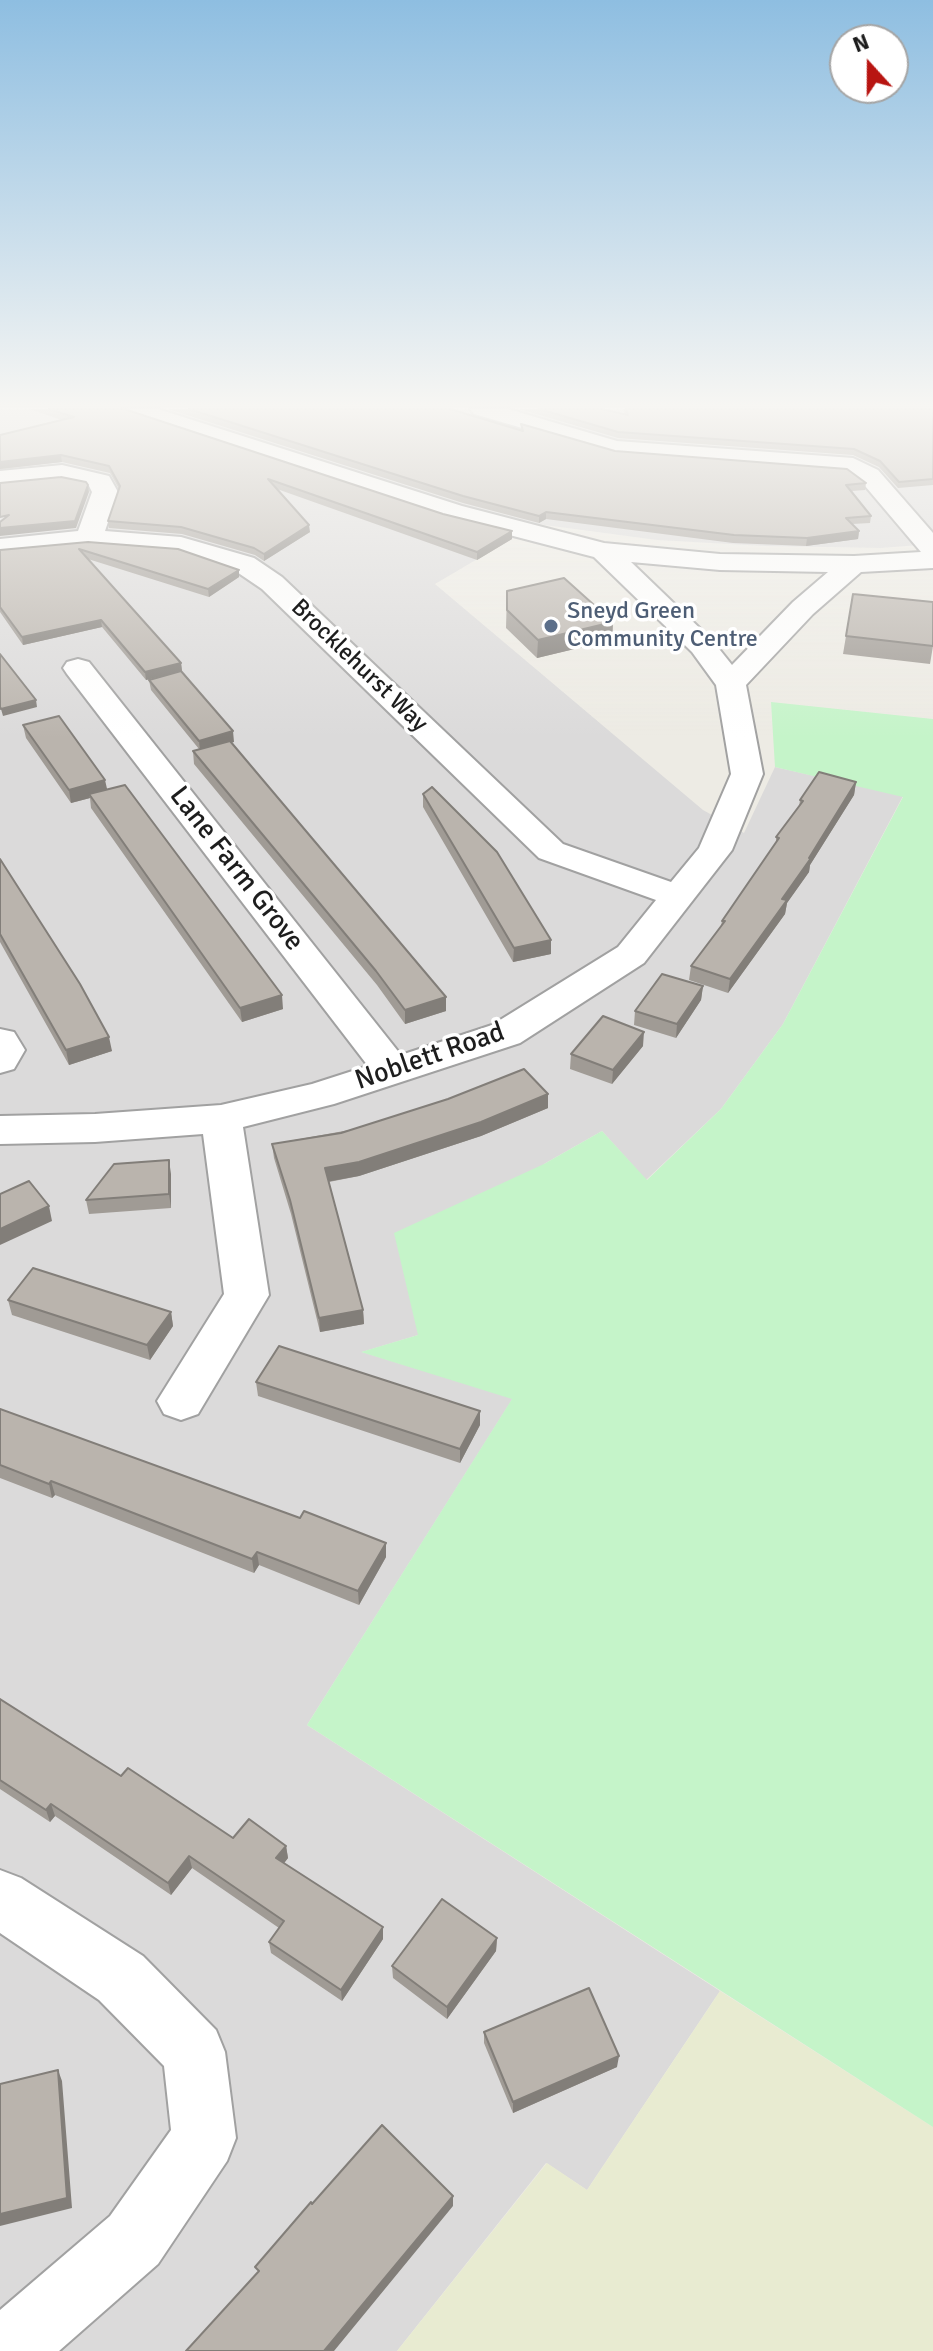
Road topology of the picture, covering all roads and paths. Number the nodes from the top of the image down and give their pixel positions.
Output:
1 (96, 519) edge
2 (479, 519) edge
3 (906, 519) edge
4 (89, 538) junction
5 (0, 547) edge
6 (933, 550) edge
7 (604, 551) junction
8 (933, 560) edge
9 (854, 564) junction
10 (78, 668) dead end
11 (731, 684) junction
12 (678, 896) junction
13 (0, 1041) edge
14 (0, 1060) edge
15 (393, 1071) junction
16 (221, 1119) junction
17 (0, 1130) edge
18 (181, 1401) dead end
19 (0, 1899) edge
20 (6, 2351) edge

1 - 4 street
2 - 7 street
3 - 6 street
4 - 5 street, Brocklehurst Way
4 - 12 street, Brocklehurst Way
7 - 9 street
7 - 11 street, Noblett Road
8 - 9 street
9 - 11 street
10 - 15 street, Lane Farm Grove
11 - 12 street, Noblett Road
12 - 15 street, Noblett Road
13 - 14 street
15 - 16 street, Noblett Road
16 - 17 street, Noblett Road
16 - 18 street
19 - 20 street

